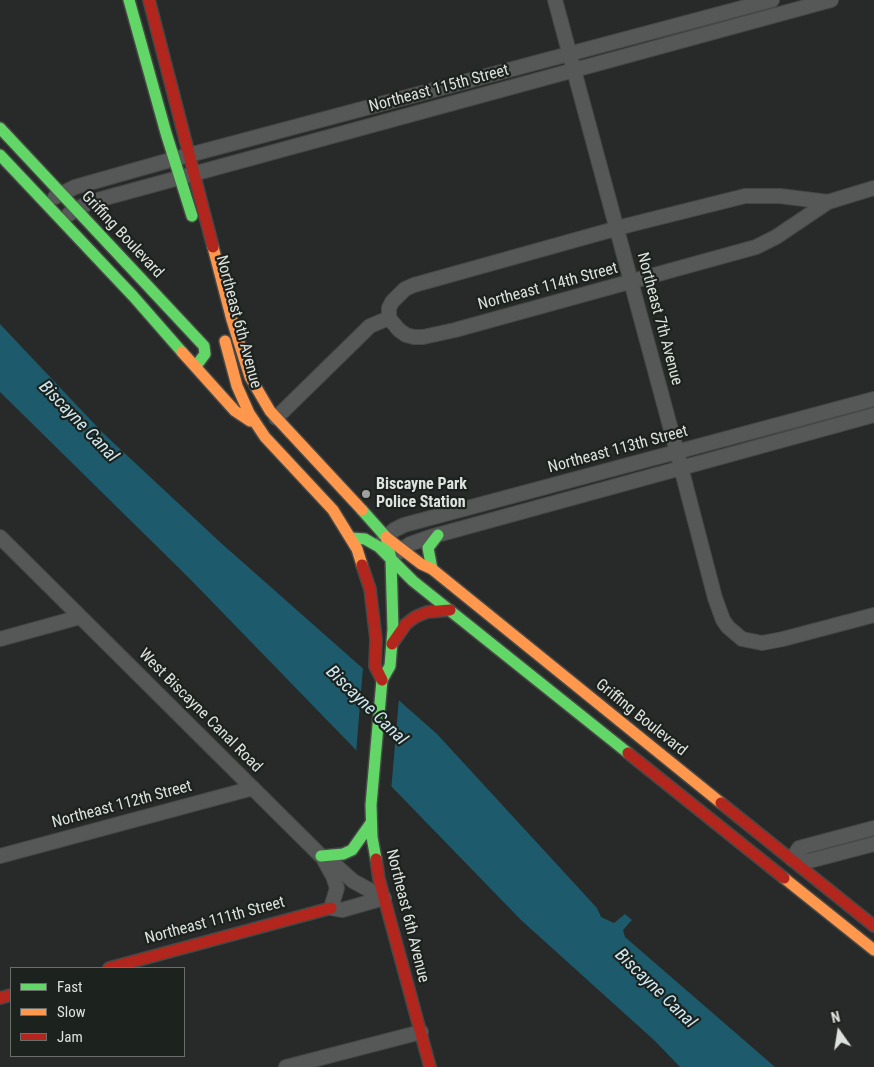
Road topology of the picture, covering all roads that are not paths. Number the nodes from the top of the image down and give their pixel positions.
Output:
1 (129, 0) edge
2 (149, 0) edge
3 (555, 0) edge
4 (772, 0) edge
5 (831, 0) edge
6 (569, 54) junction
7 (574, 71) junction
8 (0, 128) edge
9 (0, 155) edge
10 (190, 156) junction
11 (174, 159) junction
12 (194, 174) junction
13 (180, 177) junction
14 (874, 188) edge
15 (61, 193) junction
16 (828, 202) junction
17 (46, 203) junction
18 (76, 209) junction
19 (61, 220) junction
20 (616, 228) junction
21 (196, 230) dead end
22 (630, 282) junction
23 (389, 318) junction
24 (222, 329) dead end
25 (196, 366) junction
26 (256, 389) joint
27 (874, 399) edge
28 (874, 415) edge
29 (276, 418) junction
30 (257, 425) junction
31 (677, 452) junction
32 (681, 468) junction
33 (438, 535) junction
34 (0, 537) edge
35 (350, 538) junction
36 (382, 542) junction
37 (396, 554) junction
38 (432, 569) junction
39 (369, 585) junction
40 (450, 610) junction
41 (874, 616) edge
42 (80, 617) junction
43 (0, 639) edge
44 (392, 644) junction
45 (382, 680) junction
46 (614, 718) junction
47 (602, 733) junction
48 (253, 788) junction
49 (371, 823) junction
50 (874, 828) edge
51 (874, 844) edge
52 (0, 856) edge
53 (321, 856) junction
54 (792, 859) junction
55 (769, 865) junction
56 (384, 898) junction
57 (331, 908) junction
58 (874, 926) edge
59 (874, 950) edge
60 (113, 967) edge
61 (421, 1032) junction
62 (286, 1067) edge
63 (430, 1067) edge

1 - 11 street
2 - 10 street, Northeast 6th Avenue
3 - 6 street, Northeast 7th Avenue
4 - 6 street, Northeast 115th Street
5 - 7 street, Northeast 115th Street
6 - 7 street, Northeast 7th Avenue
6 - 10 street, Northeast 115th Street
7 - 12 street, Northeast 115th Street
7 - 20 street, Northeast 7th Avenue
8 - 15 street, Griffing Boulevard
9 - 17 street, Griffing Boulevard
10 - 11 street, Northeast 115th Street
10 - 12 street, Northeast 6th Avenue
11 - 13 street
11 - 15 street, Northeast 115th Street
12 - 13 street, Northeast 115th Street
12 - 26 street, Northeast 6th Avenue
13 - 18 street, Northeast 115th Street
13 - 21 street
14 - 16 street, Northeast 114th Street
15 - 17 street, Northeast 115th Street
15 - 18 street, Griffing Boulevard
16 - 20 street, Northeast 114th Street
16 - 22 street, Northeast 114th Street
17 - 19 street, Griffing Boulevard
18 - 19 street, Northeast 115th Street
18 - 25 street, Griffing Boulevard
19 - 25 street, Griffing Boulevard
20 - 22 street, Northeast 7th Avenue
20 - 23 street, Northeast 114th Street
22 - 23 street, Northeast 114th Street
22 - 31 street, Northeast 7th Avenue
23 - 29 street
24 - 30 street, Northeast 6th Avenue
25 - 30 street, Griffing Boulevard
26 - 29 street, Griffing Boulevard
27 - 31 street, Northeast 113th Street
28 - 32 street, Northeast 113th Street
29 - 36 street, Griffing Boulevard
30 - 35 street, Northeast 6th Avenue
31 - 32 street, Northeast 7th Avenue
31 - 36 street, Northeast 113th Street
32 - 33 street, Northeast 113th Street
32 - 41 street, Northeast 7th Avenue
33 - 37 street, Northeast 113th Street
33 - 38 street
34 - 42 street, West Biscayne Canal Road
35 - 36 street, Griffing Boulevard
35 - 39 street, Northeast 6th Avenue
36 - 37 street, Griffing Boulevard
36 - 39 street
37 - 38 street, Griffing Boulevard
37 - 40 street, Griffing Boulevard
37 - 44 street, Northeast 6th Avenue
38 - 46 street, Griffing Boulevard
39 - 45 street, Northeast 6th Avenue
40 - 44 street
40 - 47 street, Griffing Boulevard
42 - 43 street
42 - 48 street, West Biscayne Canal Road
44 - 45 street, Northeast 6th Avenue
45 - 49 street, Northeast 6th Avenue
46 - 47 street
46 - 54 street, Griffing Boulevard
47 - 55 street, Griffing Boulevard
48 - 52 street, Northeast 112th Street
48 - 53 street, West Biscayne Canal Road
49 - 53 street
49 - 56 street, Northeast 6th Avenue
50 - 54 street
51 - 54 street
53 - 56 street, West Biscayne Canal Road
53 - 57 street
54 - 55 street
54 - 58 street, Griffing Boulevard
55 - 59 street, Griffing Boulevard
56 - 57 street
56 - 61 street, Northeast 6th Avenue
57 - 60 street, Northeast 111th Street
61 - 62 street
61 - 63 street, Northeast 6th Avenue

